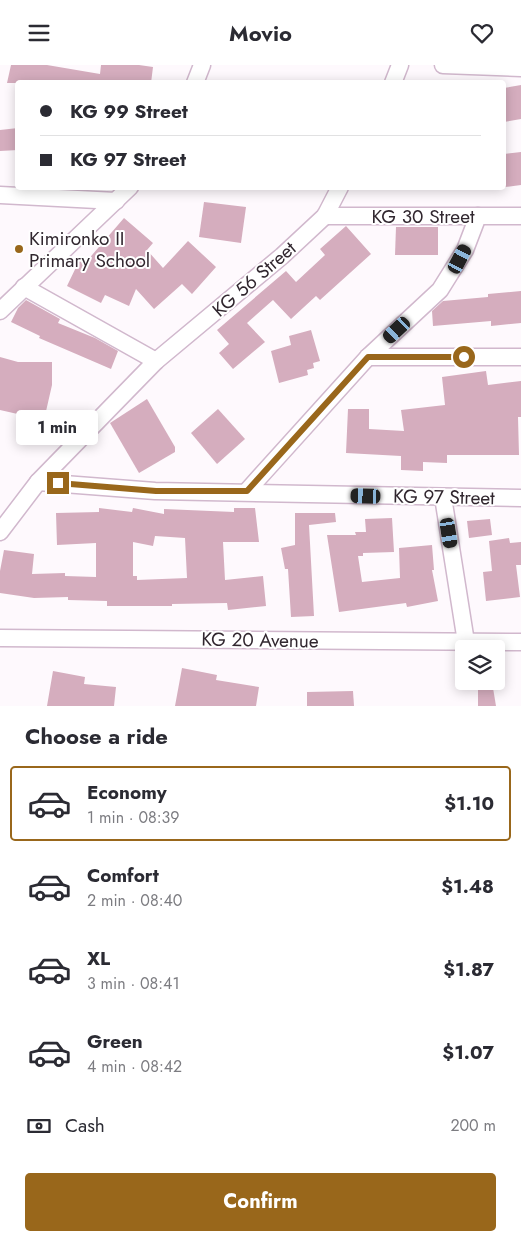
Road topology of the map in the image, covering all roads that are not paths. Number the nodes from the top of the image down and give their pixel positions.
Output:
1 (202, 65) edge
2 (400, 65) edge
3 (443, 65) edge
4 (521, 67) edge
5 (196, 80) edge
6 (394, 80) edge
7 (127, 190) edge
8 (338, 190) edge
9 (0, 195) edge
10 (116, 201) junction
11 (325, 216) junction
12 (478, 216) junction
13 (521, 216) edge
14 (24, 287) junction
15 (0, 311) edge
16 (368, 357) junction
17 (521, 357) edge
18 (156, 361) junction
19 (38, 482) junction
20 (247, 491) junction
21 (443, 497) junction
22 (521, 498) edge
23 (0, 532) edge
24 (0, 638) edge
25 (466, 640) edge
26 (455, 642) edge
27 (505, 642) edge
28 (521, 642) edge

1 - 5 street
2 - 6 street
3 - 4 street
7 - 10 street
8 - 11 street, KG 56 Street
9 - 10 street
10 - 14 street
11 - 12 street, KG 30 Street
11 - 18 street, KG 56 Street
12 - 13 street, KG 30 Street
12 - 16 street
14 - 15 street
14 - 18 street
16 - 17 street
16 - 20 street
18 - 19 street, KG 56 Street
19 - 20 street, KG 97 Street
19 - 23 street, KG 56 Street
20 - 21 street, KG 97 Street
21 - 22 street, KG 97 Street
21 - 25 street
24 - 26 street, KG 20 Avenue
27 - 28 street, KG 20 Avenue

